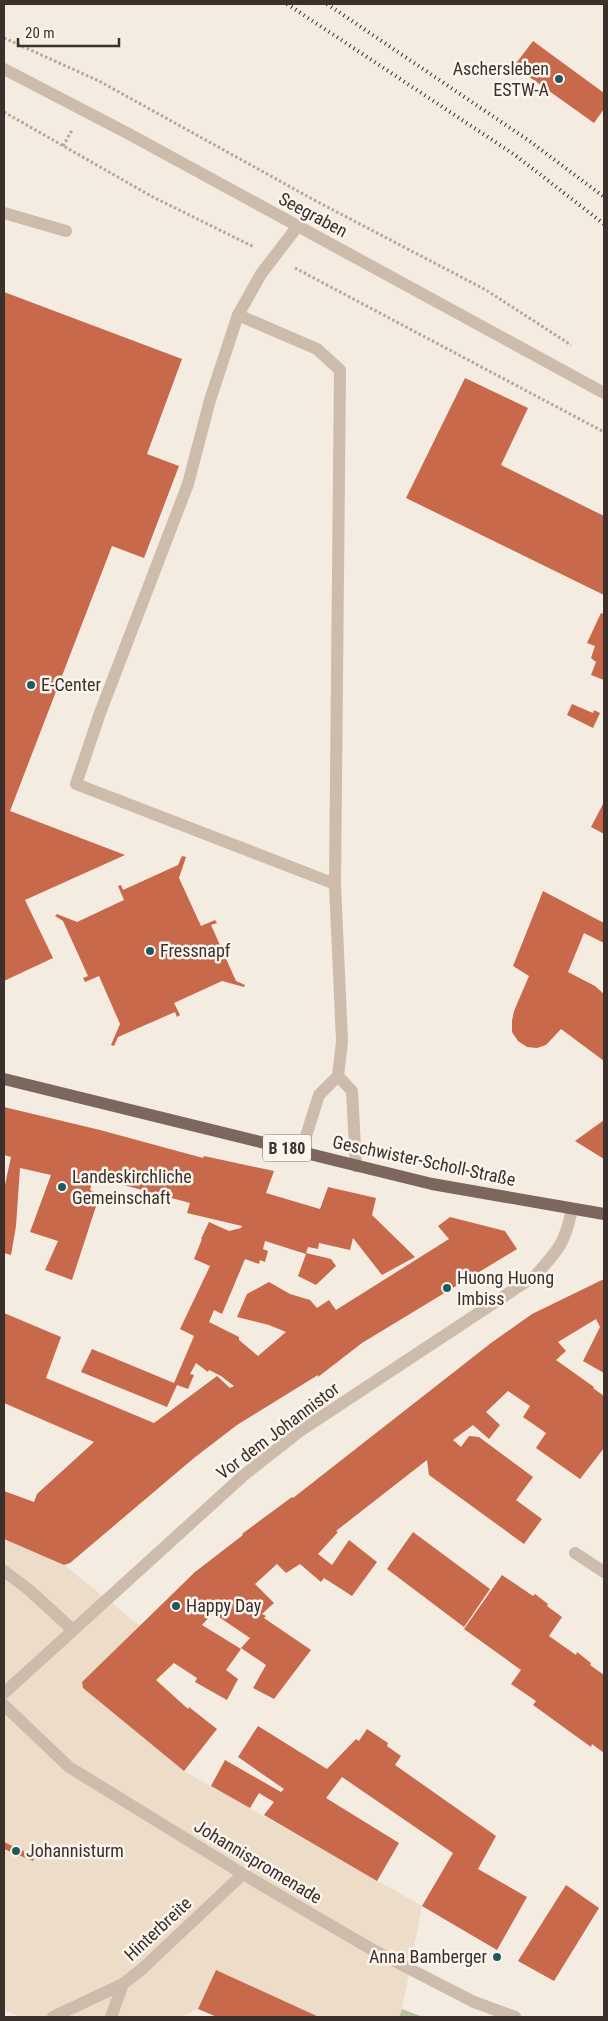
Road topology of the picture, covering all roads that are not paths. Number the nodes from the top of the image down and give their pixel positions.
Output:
1 (4, 69) edge
2 (4, 213) edge
3 (297, 227) junction
4 (66, 231) dead end
5 (238, 314) junction
6 (604, 393) edge
7 (335, 884) junction
8 (338, 1076) junction
9 (4, 1079) edge
10 (301, 1152) junction
11 (356, 1166) junction
12 (572, 1209) junction
13 (604, 1214) edge
14 (575, 1553) dead end
15 (4, 1571) edge
16 (604, 1572) edge
17 (73, 1630) junction
18 (4, 1693) edge
19 (4, 1705) edge
20 (243, 1874) junction
21 (123, 1984) junction
22 (53, 2017) edge
23 (111, 2017) edge
24 (515, 2017) edge

1 - 3 street, Seegraben
2 - 4 street
3 - 5 street
3 - 6 street, Seegraben
5 - 7 street
5 - 7 street
7 - 8 street
8 - 10 street
8 - 11 street
9 - 10 main road, Geschwister-Scholl-Straße / B 180
10 - 11 main road, Geschwister-Scholl-Straße / B 180
11 - 12 main road, Geschwister-Scholl-Straße / B 180
12 - 13 main road, Geschwister-Scholl-Straße / B 180
12 - 17 street, Vor dem Johannistor
14 - 16 street
15 - 17 street
17 - 18 street, Vor dem Johannistor
19 - 20 street, Johannispromenade
20 - 21 street, Hinterbreite
20 - 24 street, Johannispromenade
21 - 22 street
21 - 23 street, Hinterbreite

